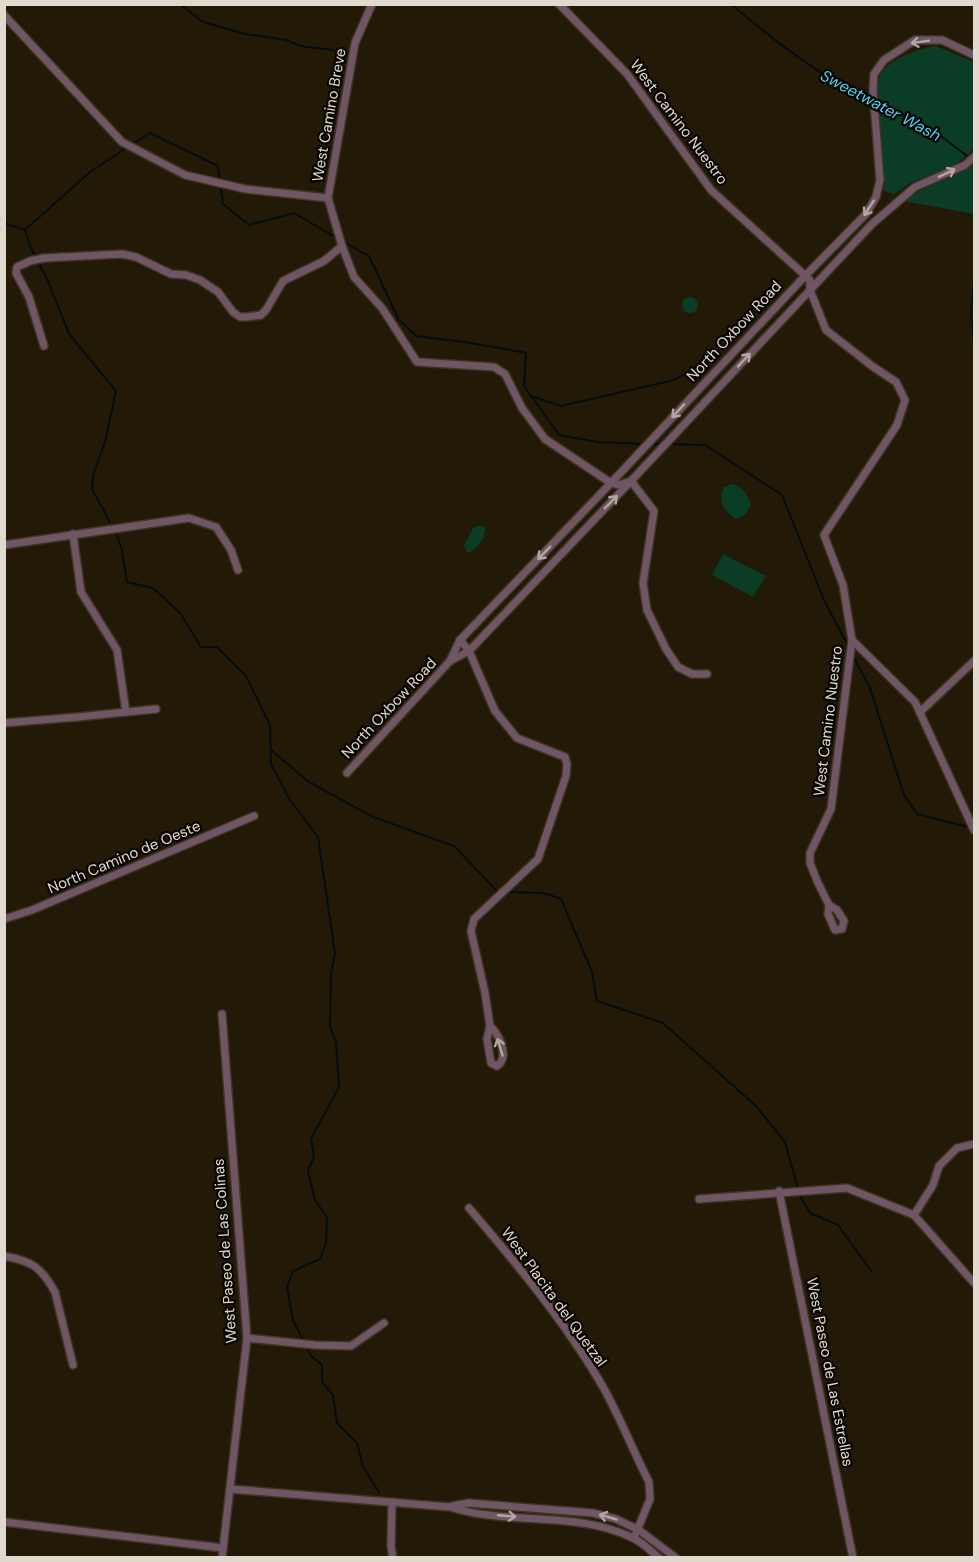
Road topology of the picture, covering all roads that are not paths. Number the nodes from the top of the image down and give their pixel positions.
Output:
1 (372, 4) edge
2 (559, 4) edge
3 (4, 15) edge
4 (975, 55) edge
5 (975, 157) edge
6 (328, 198) junction
7 (342, 246) junction
8 (805, 276) junction
9 (810, 290) junction
10 (44, 346) dead end
11 (632, 481) junction
12 (611, 483) junction
13 (73, 534) junction
14 (4, 545) edge
15 (238, 570) dead end
16 (460, 640) junction
17 (852, 640) junction
18 (469, 651) junction
19 (450, 661) junction
20 (975, 661) edge
21 (707, 674) dead end
22 (156, 709) dead end
23 (126, 712) junction
24 (920, 712) junction
25 (4, 723) edge
26 (347, 773) dead end
27 (254, 816) dead end
28 (975, 830) edge
29 (829, 905) dead end
30 (4, 919) edge
31 (222, 1014) dead end
32 (490, 1026) junction
33 (975, 1144) edge
34 (779, 1191) junction
35 (699, 1199) dead end
36 (469, 1208) dead end
37 (914, 1215) junction
38 (4, 1256) edge
39 (975, 1283) edge
40 (384, 1323) dead end
41 (247, 1338) junction
42 (73, 1365) dead end
43 (230, 1489) junction
44 (392, 1502) junction
45 (450, 1507) junction
46 (4, 1522) edge
47 (639, 1530) junction
48 (634, 1538) junction
49 (223, 1548) junction
50 (222, 1557) edge
51 (393, 1557) edge
52 (659, 1557) edge
53 (676, 1557) edge
54 (853, 1557) edge

1 - 6 street, West Camino Breve
2 - 8 street, West Camino Nuestro
3 - 6 street
4 -> 8 street, North Oxbow Road
9 -> 5 street, North Oxbow Road
6 - 7 street
7 - 10 street
7 - 12 street
8 - 9 street, West Camino Nuestro
8 -> 12 street, North Oxbow Road
11 -> 9 street, North Oxbow Road
9 - 17 street, West Camino Nuestro
11 - 12 street
18 -> 11 street, North Oxbow Road
11 - 21 street
12 -> 16 street, North Oxbow Road
13 - 14 street
13 - 15 street
13 - 23 street
16 - 18 street
16 - 19 street, North Oxbow Road
17 - 24 street, West Camino Nuestro
17 - 29 street, West Camino Nuestro
18 - 19 street, North Oxbow Road
18 - 32 street
19 - 26 street, North Oxbow Road
20 - 24 street
22 - 23 street
23 - 25 street
24 - 28 street, West Camino Nuestro
27 - 30 street, North Camino de Oeste
31 - 41 street, West Paseo de Las Colinas
32 -> 32 street
33 - 37 street
34 - 35 street
34 - 37 street
34 - 54 street, West Paseo de Las Estrellas
36 - 47 street, West Placita del Quetzal
37 - 39 street
38 - 42 street
40 - 41 street
41 - 43 street, West Paseo de Las Colinas
43 - 44 street
43 - 49 street, West Paseo de Las Colinas
44 - 45 street
44 - 51 street
47 -> 45 street
45 -> 48 street
46 - 49 street
47 - 48 street, West Placita del Quetzal
47 - 53 street
48 - 52 street
49 - 50 street, West Paseo de Las Colinas

